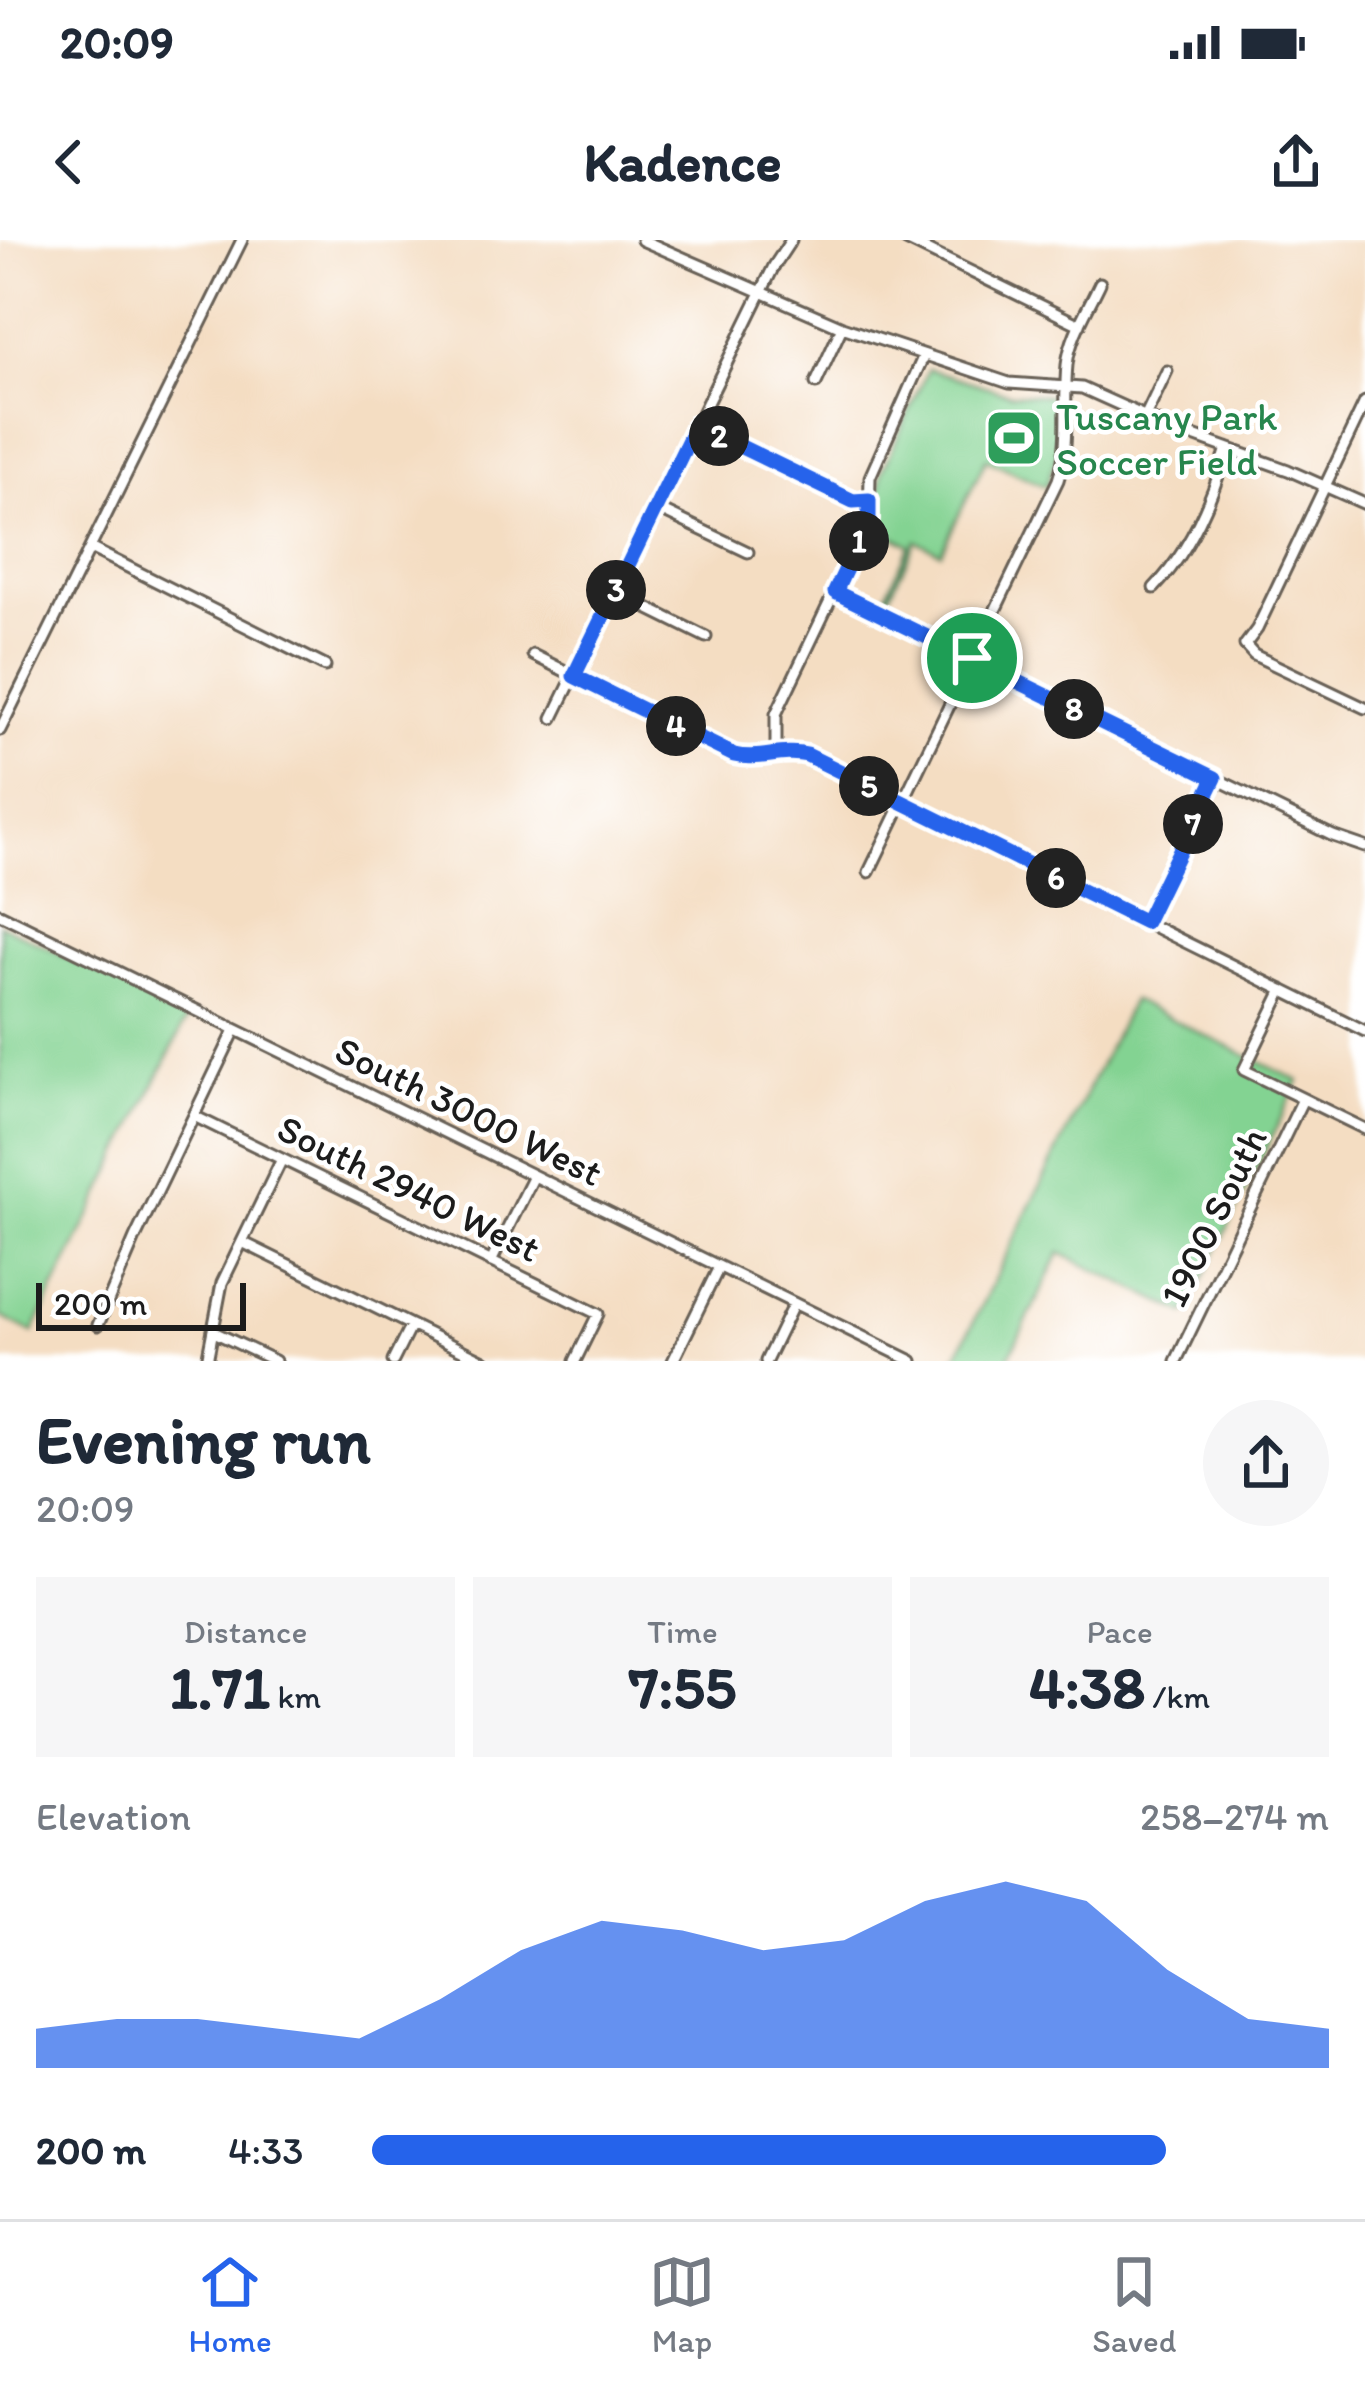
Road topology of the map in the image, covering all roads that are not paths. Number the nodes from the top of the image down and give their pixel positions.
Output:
1 (242, 240) edge
2 (642, 240) edge
3 (791, 240) edge
4 (906, 240) edge
5 (1100, 283) dead end
6 (762, 291) junction
7 (1080, 325) junction
8 (842, 327) junction
9 (924, 356) junction
10 (1167, 371) dead end
11 (817, 383) dead end
12 (1068, 386) junction
13 (1365, 402) edge
14 (1145, 417) junction
15 (696, 425) junction
16 (1227, 448) junction
17 (1326, 485) junction
18 (869, 500) junction
19 (1365, 504) edge
20 (656, 508) junction
21 (90, 548) junction
22 (748, 553) dead end
23 (1154, 588) dead end
24 (615, 592) junction
25 (835, 592) junction
26 (706, 637) dead end
27 (533, 656) dead end
28 (972, 658) junction
29 (326, 666) dead end
30 (574, 676) junction
31 (1364, 705) edge
32 (554, 718) dead end
33 (0, 730) edge
34 (776, 753) junction
35 (1215, 778) junction
36 (902, 802) junction
37 (1365, 847) edge
38 (868, 872) dead end
39 (0, 914) edge
40 (1145, 922) junction
41 (1283, 990) junction
42 (235, 1030) junction
43 (1365, 1031) edge
44 (1304, 1099) junction
45 (194, 1116) junction
46 (1365, 1129) edge
47 (282, 1159) junction
48 (534, 1176) junction
49 (242, 1242) junction
50 (491, 1262) junction
51 (719, 1267) junction
52 (794, 1303) junction
53 (98, 1325) dead end
54 (411, 1325) junction
55 (214, 1332) junction
56 (207, 1361) edge
57 (275, 1361) edge
58 (393, 1361) edge
59 (484, 1361) edge
60 (574, 1361) edge
61 (673, 1361) edge
62 (766, 1361) edge
63 (912, 1361) edge
64 (1176, 1361) edge

1 - 21 street
2 - 6 street
3 - 6 street
4 - 7 street
5 - 7 street
6 - 8 street
6 - 15 street
7 - 12 street
8 - 9 street
8 - 11 street
9 - 12 street
9 - 18 street
10 - 14 street
12 - 14 street
12 - 28 street
13 - 17 street
14 - 16 street
15 - 18 street
15 - 20 street
16 - 17 street
16 - 23 street
17 - 19 street
17 - 31 street
18 - 25 street
20 - 22 street
20 - 24 street
21 - 29 street
21 - 33 street
24 - 26 street
24 - 30 street
25 - 28 street
25 - 34 street
27 - 30 street
28 - 35 street
28 - 36 street
30 - 32 street
30 - 34 street
34 - 36 street
35 - 37 street
35 - 40 street
36 - 38 street
36 - 40 street
39 - 42 street, South 3000 West
40 - 41 street
41 - 43 street
41 - 44 street
42 - 45 street
42 - 48 street, South 3000 West
44 - 46 street
44 - 64 street, 1900 South
45 - 47 street, South 2940 West
45 - 53 street
47 - 49 street
47 - 50 street, South 2940 West
48 - 50 street
48 - 51 street, South 3000 West
49 - 54 street
49 - 55 street
50 - 60 street, South 2940 West
51 - 52 street, South 3000 West
51 - 61 street
52 - 62 street
52 - 63 street, South 3000 West
54 - 58 street
54 - 59 street
55 - 56 street
55 - 57 street

